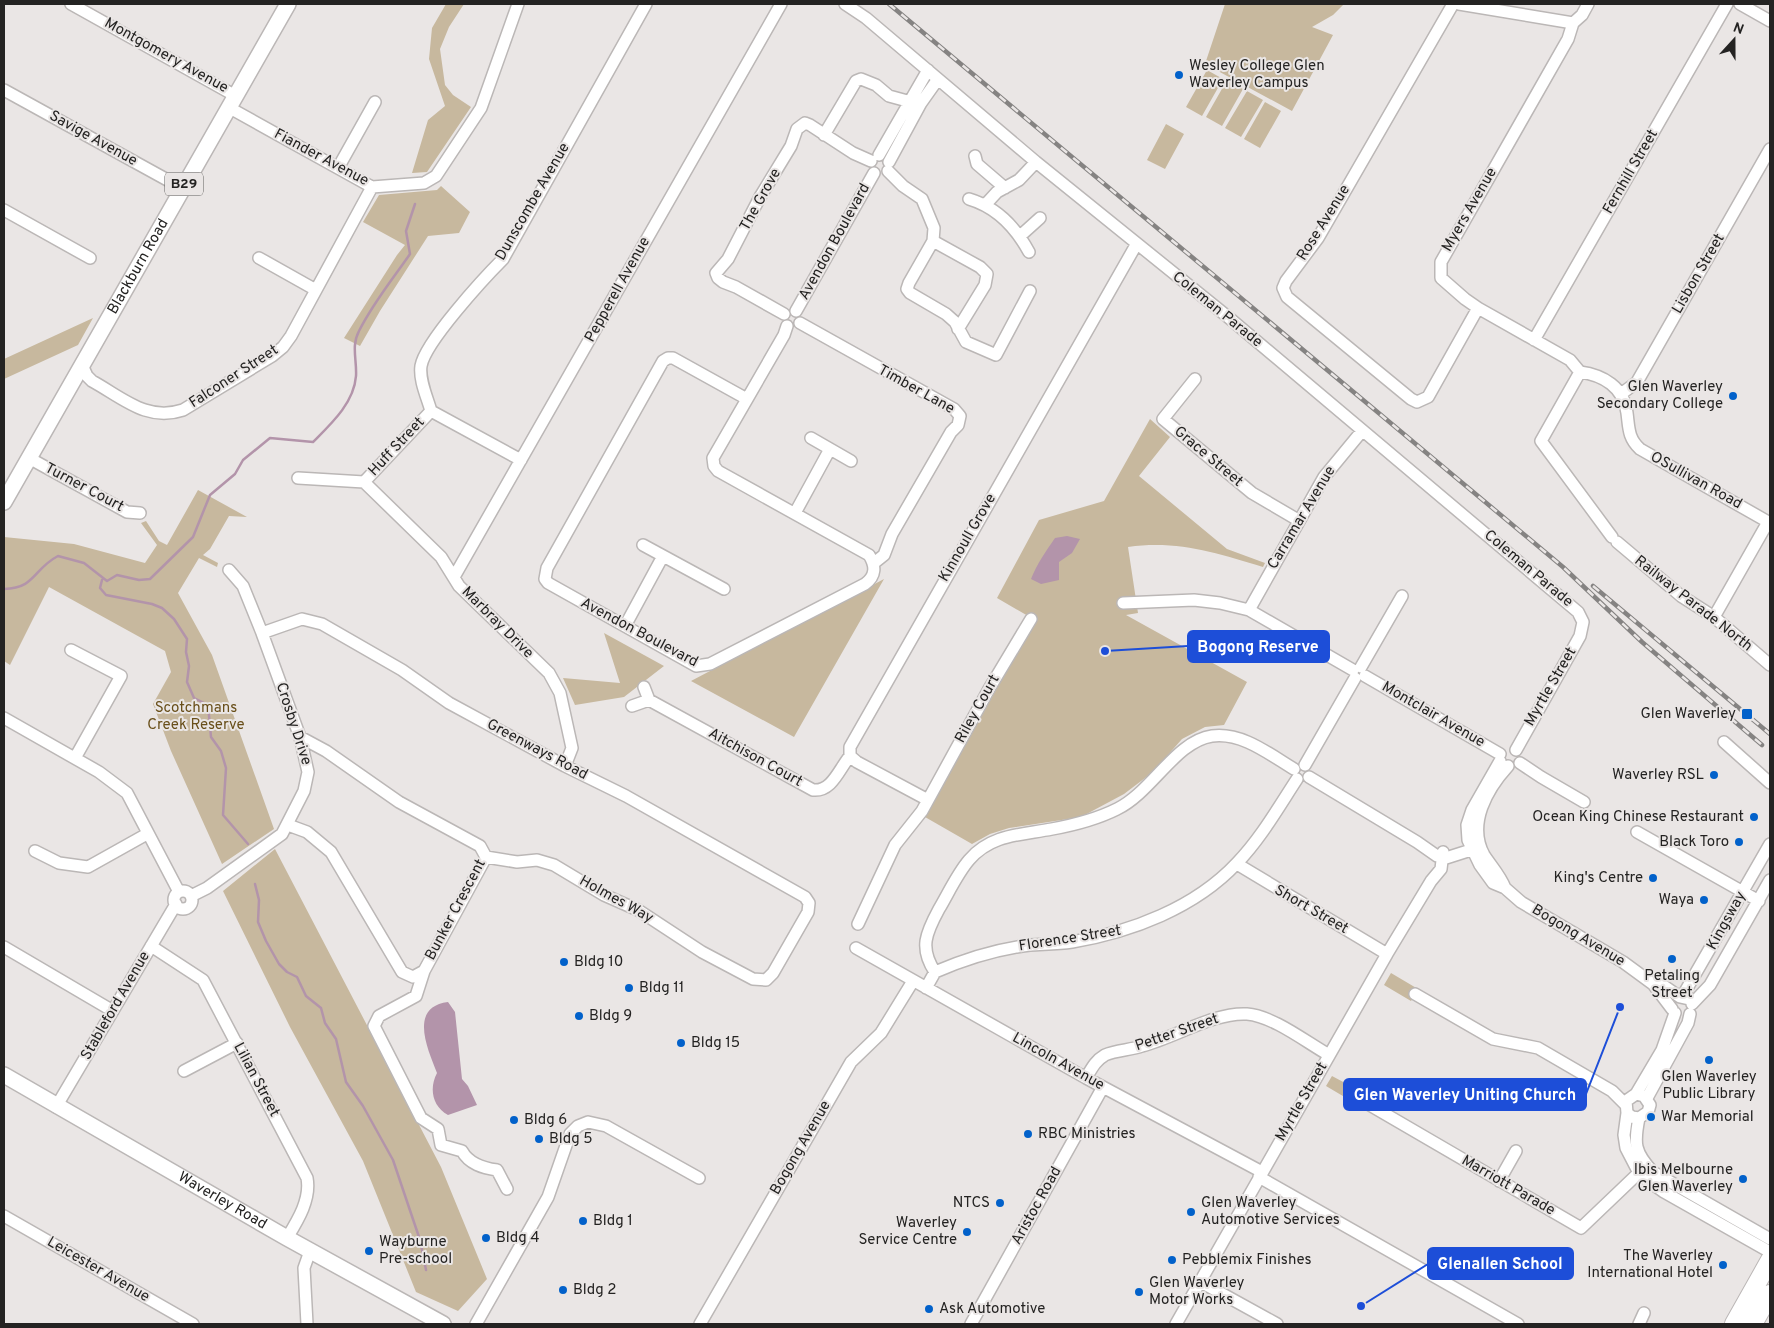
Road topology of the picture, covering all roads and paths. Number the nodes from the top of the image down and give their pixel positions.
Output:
1 (71, 4) edge
2 (288, 4) edge
3 (518, 4) edge
4 (646, 4) edge
5 (781, 4) edge
6 (845, 4) edge
7 (1453, 4) edge
8 (1459, 4) edge
9 (1588, 4) edge
10 (1727, 4) edge
11 (1740, 4) edge
12 (1770, 21) edge
13 (1573, 23) junction
14 (928, 70) junction
15 (938, 79) junction
16 (4, 90) edge
17 (231, 101) junction
18 (375, 102) dead end
19 (910, 102) junction
20 (824, 135) junction
21 (1770, 149) edge
22 (975, 156) dead end
23 (882, 162) junction
24 (1036, 162) junction
25 (338, 168) junction
26 (372, 187) junction
27 (182, 188) junction
28 (1006, 188) junction
29 (969, 199) dead end
30 (986, 204) junction
31 (4, 210) edge
32 (1040, 218) dead end
33 (1020, 236) junction
34 (933, 241) junction
35 (1136, 245) junction
36 (1029, 252) dead end
37 (90, 258) dead end
38 (259, 258) dead end
39 (316, 290) junction
40 (1030, 292) dead end
41 (1478, 308) junction
42 (796, 310) junction
43 (784, 314) junction
44 (800, 323) junction
45 (787, 326) junction
46 (958, 329) junction
47 (1534, 340) junction
48 (82, 365) junction
49 (1580, 372) junction
50 (1195, 379) dead end
51 (1621, 394) junction
52 (747, 399) junction
53 (430, 411) junction
54 (1362, 430) junction
55 (811, 438) dead end
56 (830, 449) junction
57 (28, 458) junction
58 (521, 460) junction
59 (851, 461) dead end
60 (298, 478) dead end
61 (364, 482) junction
62 (4, 502) edge
63 (140, 513) dead end
64 (795, 513) junction
65 (1298, 520) junction
66 (1769, 522) edge
67 (643, 545) dead end
68 (663, 556) junction
69 (874, 563) junction
70 (229, 570) dead end
71 (454, 577) junction
72 (724, 588) dead end
73 (1402, 596) dead end
74 (1123, 603) dead end
75 (1249, 610) junction
76 (1714, 617) junction
77 (1031, 619) dead end
78 (1583, 622) joint
79 (625, 626) junction
80 (262, 633) junction
81 (71, 650) dead end
82 (1770, 665) edge
83 (1358, 673) junction
84 (644, 687) dead end
85 (649, 700) junction
86 (632, 706) dead end
87 (5, 723) edge
88 (300, 737) junction
89 (1724, 742) dead end
90 (1516, 750) junction
91 (850, 756) junction
92 (75, 758) junction
93 (1503, 760) junction
94 (1520, 762) junction
95 (565, 766) junction
96 (1299, 771) junction
97 (1770, 783) edge
98 (928, 800) junction
99 (1584, 802) dead end
100 (288, 825) junction
101 (1638, 832) dead end
102 (147, 834) junction
103 (1770, 844) edge
104 (1469, 845) junction
105 (35, 851) dead end
106 (1440, 854) junction
107 (486, 857) junction
108 (1236, 864) junction
109 (1770, 880) edge
110 (1505, 888) junction
111 (179, 892) junction
112 (1743, 892) junction
113 (191, 896) junction
114 (1759, 901) junction
115 (176, 904) junction
116 (858, 924) dead end
117 (151, 946) junction
118 (4, 947) edge
119 (856, 948) dead end
120 (1387, 954) junction
121 (424, 972) junction
122 (935, 972) junction
123 (766, 980) joint
124 (913, 980) junction
125 (1653, 984) junction
126 (926, 988) junction
127 (1415, 994) dead end
128 (1681, 997) junction
129 (1691, 1009) junction
130 (113, 1011) junction
131 (1674, 1011) junction
132 (237, 1043) junction
133 (1329, 1055) junction
134 (184, 1071) dead end
135 (4, 1075) edge
136 (1086, 1078) junction
137 (1103, 1087) junction
138 (1356, 1097) dead end
139 (1647, 1098) junction
140 (1630, 1102) junction
141 (56, 1107) junction
142 (1639, 1118) junction
143 (1516, 1151) dead end
144 (1643, 1169) junction
145 (1260, 1175) junction
146 (699, 1178) dead end
147 (1500, 1181) junction
148 (507, 1188) dead end
149 (4, 1216) edge
150 (287, 1238) junction
151 (1770, 1239) edge
152 (310, 1251) junction
153 (1770, 1252) edge
154 (1770, 1260) edge
155 (1199, 1281) junction
156 (1770, 1294) edge
157 (1644, 1313) dead end
158 (193, 1324) edge
159 (307, 1324) edge
160 (443, 1324) edge
161 (476, 1324) edge
162 (700, 1324) edge
163 (971, 1324) edge
164 (1176, 1324) edge
165 (1277, 1324) edge
166 (1518, 1324) edge
167 (1639, 1324) edge
168 (1734, 1324) edge
169 (1754, 1324) edge

1 - 17 street, Montgomery Avenue
2 - 17 main road, Blackburn Road / B29
3 - 26 street, Fiander Avenue
4 - 53 street, Dunscombe Avenue
5 - 58 street, Pepperell Avenue
6 - 14 street, Coleman Parade
7 - 41 street, Rose Avenue
8 - 13 street
9 - 13 street, Myers Avenue
10 - 47 street, Fernhill Street
11 - 12 street
13 - 41 street, Myers Avenue
14 - 15 street, Coleman Parade
14 - 19 street
15 - 23 street
15 - 24 street, Coleman Parade
16 - 27 street, Savige Avenue
17 - 25 street, Fiander Avenue
17 - 27 main road, Blackburn Road / B29
18 - 25 street
19 - 20 street
19 - 23 street
20 - 23 street, The Grove
20 - 43 street, The Grove
21 - 51 street, Lisbon Street
22 - 28 street
23 - 34 street, The Grove
23 - 42 street, Avendon Boulevard
24 - 28 street
24 - 35 street, Coleman Parade
25 - 26 street, Fiander Avenue
26 - 39 street, Falconer Street
27 - 48 main road, Blackburn Road / B29
28 - 30 street
29 - 30 street
30 - 33 street
31 - 37 street
32 - 33 street
33 - 36 street
34 - 46 street
34 - 46 street
35 - 54 street, Coleman Parade
35 - 91 street, Kinnoull Grove
38 - 39 street
39 - 48 street, Falconer Street
40 - 46 street
41 - 47 street
42 - 43 street, Avendon Boulevard
42 - 44 street, Avendon Boulevard
43 - 45 street, Avendon Boulevard
44 - 45 street
44 - 69 street, Timber Lane
45 - 52 street
47 - 49 street
48 - 57 main road, Blackburn Road / B29
49 - 51 street
49 - 76 street, Railway Parade North
50 - 65 street, Grace Street
51 - 66 street, OSullivan Road
52 - 64 street
52 - 79 street, Avendon Boulevard
53 - 58 street
53 - 61 street, Huff Street
54 - 65 street, Carramar Avenue
54 - 78 street, Coleman Parade
55 - 56 street
56 - 59 street
56 - 64 street
57 - 62 main road, Blackburn Road / B29
57 - 63 street, Turner Court
58 - 71 street, Pepperell Avenue
60 - 61 street
61 - 71 street, Marbray Drive
64 - 69 street
65 - 75 street, Carramar Avenue
66 - 76 street
67 - 68 street
68 - 72 street
68 - 79 street
69 - 79 street, Avendon Boulevard
70 - 80 street, Crosby Drive
71 - 95 street, Marbray Drive
73 - 83 street, Florence Street
74 - 75 street, Montclair Avenue
75 - 83 street, Montclair Avenue
76 - 82 street, Railway Parade North
77 - 98 street, Riley Court
78 - 90 street, Myrtle Street
80 - 88 street, Crosby Drive
80 - 95 street, Greenways Road
81 - 92 street
83 - 93 street, Montclair Avenue
83 - 96 street, Florence Street
84 - 85 street
85 - 86 street
85 - 91 street, Aitchison Court
87 - 92 street
88 - 100 street, Crosby Drive
88 - 107 street, Bunker Crescent
89 - 97 street
90 - 93 street
90 - 94 street
91 - 98 street
92 - 102 street
93 - 94 street
93 - 104 street
93 - 110 street, Bogong Avenue
94 - 99 street
95 - 123 street, Greenways Road
96 - 106 street
96 - 108 street, Florence Street
96 - 122 street
98 - 116 street, Riley Court
100 - 113 street, Crosby Drive
100 - 121 street, Bunker Crescent
101 - 112 street
102 - 105 street
102 - 111 street
103 - 112 street, Kingsway
104 - 106 street
104 - 110 street, Bogong Avenue
106 - 120 street, Myrtle Street
107 - 121 street, Bunker Crescent
107 - 123 street, Holmes Way
108 - 120 street, Short Street
108 - 122 street, Florence Street
109 - 114 street, Kingsway
110 - 125 street, Bogong Avenue
111 - 113 street
111 - 115 street
112 - 114 street
112 - 128 street, Kingsway
113 - 115 street
114 - 129 street, Kingsway
115 - 117 street, Stableford Avenue
117 - 130 street, Stableford Avenue
117 - 132 street, Lilian Street
118 - 130 street
119 - 124 street, Lincoln Avenue
120 - 133 street, Myrtle Street
121 - 148 street
122 - 126 street
124 - 126 street, Lincoln Avenue
124 - 162 street, Bogong Avenue
125 - 128 street, Bogong Avenue
125 - 131 street, Bogong Avenue
126 - 136 street, Lincoln Avenue
127 - 140 street
128 - 129 street
128 - 131 street
129 - 131 street
129 - 139 street, Kingsway
130 - 141 street, Stableford Avenue
131 - 140 street
132 - 134 street
132 - 150 street, Lilian Street
133 - 136 street, Petter Street
133 - 145 street, Myrtle Street
135 - 141 main road, Waverley Road
136 - 137 street, Lincoln Avenue
137 - 145 street, Lincoln Avenue
137 - 163 street, Aristoc Road
138 - 147 street, Marriott Parade
139 - 140 street
139 - 142 street, Kingsway
140 - 142 street
140 - 144 street
141 - 150 main road, Waverley Road
142 - 144 street
143 - 147 street
144 - 147 street, Marriott Parade
144 - 151 street
144 - 153 street
145 - 155 street, Myrtle Street
145 - 166 street, Lincoln Avenue
146 - 161 street
149 - 158 street, Leicester Avenue
150 - 152 main road, Waverley Road
152 - 159 street
152 - 160 main road, Waverley Road
154 - 168 highway
155 - 164 street, Myrtle Street
155 - 165 street
156 - 169 highway
157 - 167 street

